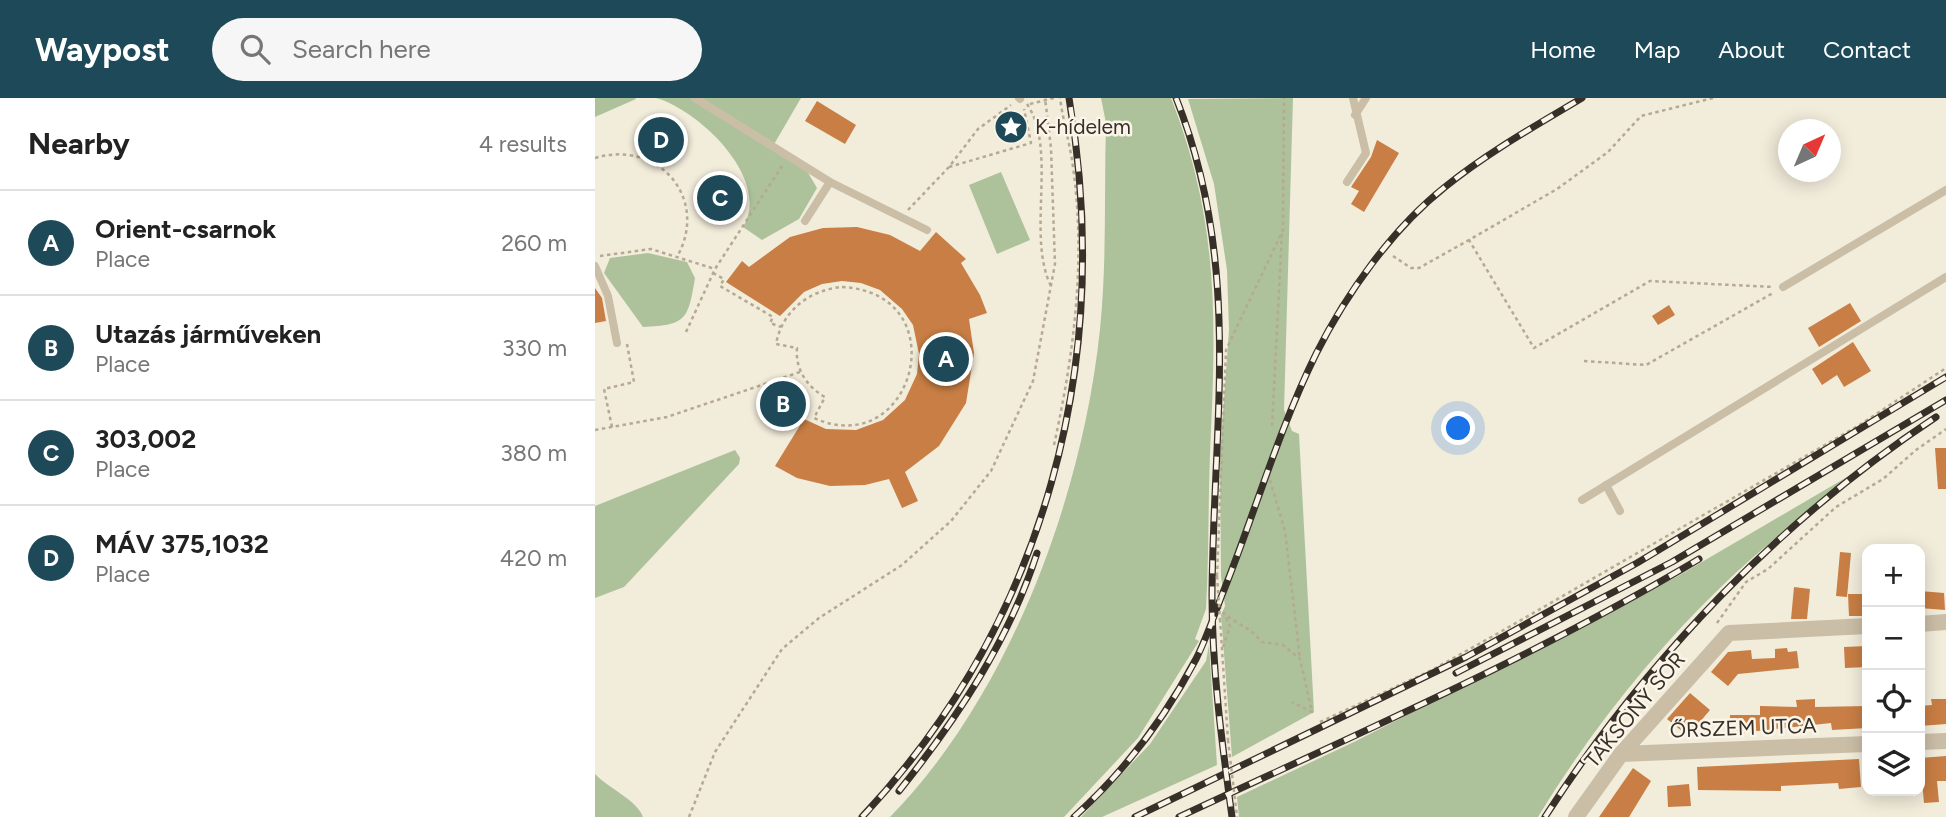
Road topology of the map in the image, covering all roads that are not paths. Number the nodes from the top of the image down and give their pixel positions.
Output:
1 (695, 98) edge
2 (1353, 98) edge
3 (1366, 98) edge
4 (1355, 115) junction
5 (1347, 181) dead end
6 (830, 182) junction
7 (1946, 190) edge
8 (805, 221) dead end
9 (927, 230) dead end
10 (595, 267) edge
11 (1946, 277) edge
12 (1783, 288) road end
13 (617, 343) dead end
14 (1606, 485) junction
15 (1582, 500) dead end
16 (1620, 511) dead end
17 (1946, 622) edge
18 (1925, 624) edge
19 (1862, 626) edge
20 (1946, 741) edge
21 (1925, 742) edge
22 (1862, 744) edge
23 (1621, 754) junction
24 (1576, 817) edge

1 - 6 lane
2 - 4 lane
3 - 4 lane
4 - 5 lane
6 - 8 lane
6 - 9 lane
7 - 12 lane
10 - 13 lane
11 - 14 lane
14 - 15 lane
14 - 16 lane
17 - 18 street
19 - 23 street, TAKSONY SOR
20 - 21 street
22 - 23 street, ŐRSZEM UTCA
23 - 24 street, TAKSONY SOR

